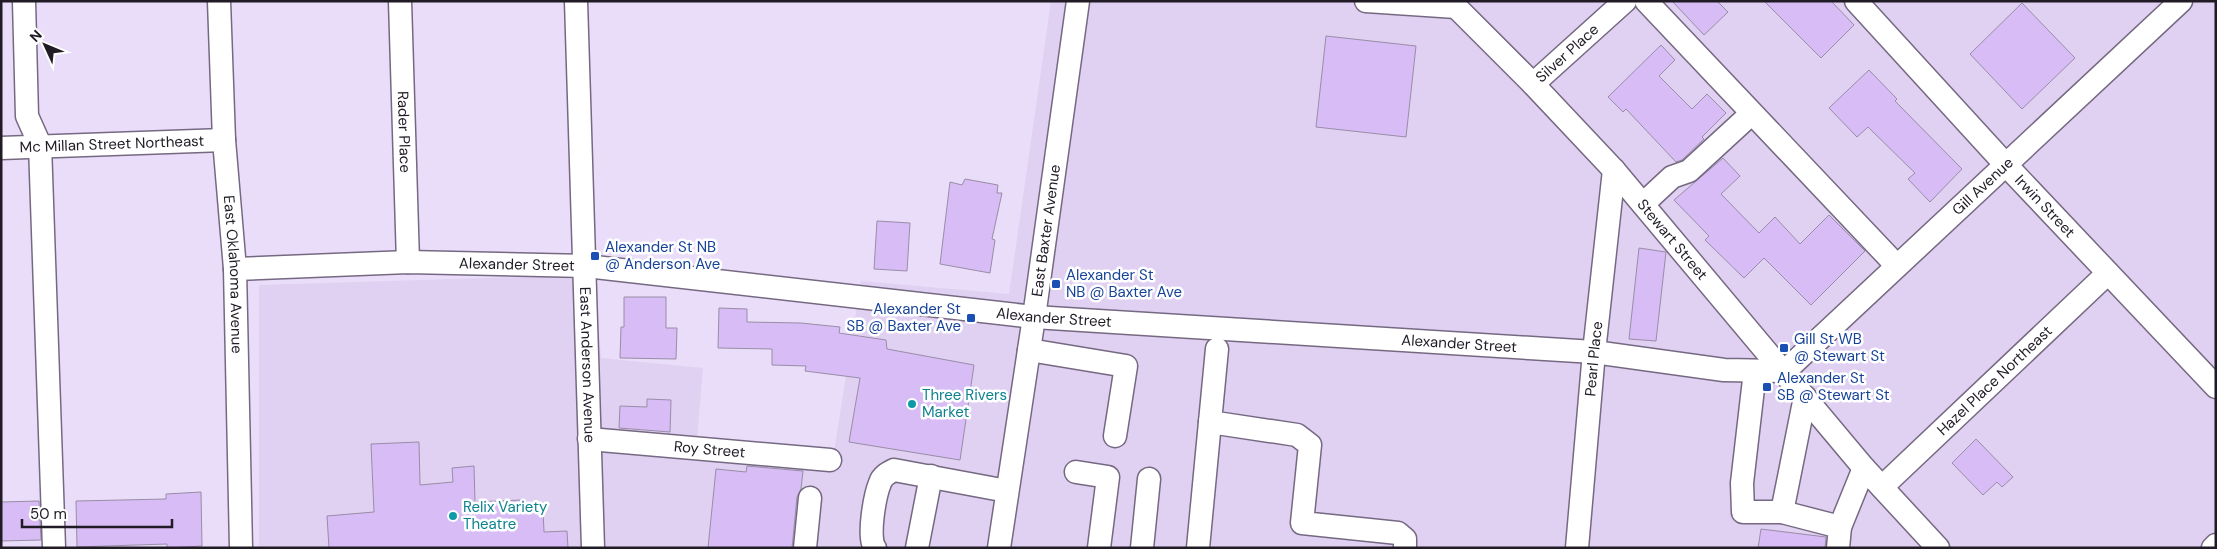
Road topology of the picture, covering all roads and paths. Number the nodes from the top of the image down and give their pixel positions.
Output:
1 (24, 1) edge
2 (219, 1) edge
3 (400, 1) edge
4 (576, 1) edge
5 (1078, 1) edge
6 (1366, 1) edge
7 (1625, 1) edge
8 (1646, 1) edge
9 (1856, 1) edge
10 (2181, 1) edge
11 (1457, 4) edge
12 (1533, 84) junction
13 (1751, 114) junction
14 (224, 140) junction
15 (40, 145) junction
16 (1, 148) edge
17 (2006, 165) junction
18 (1614, 170) junction
19 (1643, 204) junction
20 (408, 262) junction
21 (586, 266) junction
22 (1897, 266) junction
23 (235, 269) junction
24 (2108, 273) junction
25 (1034, 317) junction
26 (1217, 349) dead end
27 (1029, 350) junction
28 (1594, 352) junction
29 (1755, 371) junction
30 (1785, 371) junction
31 (2216, 387) edge
32 (1805, 397) junction
33 (1210, 422) junction
34 (1115, 436) dead end
35 (588, 439) junction
36 (830, 460) dead end
37 (1864, 468) junction
38 (1076, 472) dead end
39 (931, 476) junction
40 (1149, 479) dead end
41 (1882, 487) junction
42 (1007, 491) junction
43 (810, 498) dead end
44 (1782, 512) junction
45 (1839, 537) edge
46 (54, 548) edge
47 (241, 548) edge
48 (593, 548) edge
49 (805, 548) edge
50 (875, 548) edge
51 (917, 548) edge
52 (999, 548) edge
53 (1100, 548) edge
54 (1142, 548) edge
55 (1198, 548) edge
56 (1405, 548) edge
57 (1577, 548) edge
58 (1938, 548) edge

1 - 15 street
2 - 14 street, East Oklahoma Avenue
3 - 20 street, Rader Place
4 - 21 street, East Anderson Avenue
5 - 25 street, East Baxter Avenue
6 - 11 street, Stewart Street
7 - 12 street, Silver Place
8 - 13 street
9 - 17 street, Irwin Street
10 - 17 street, Gill Avenue
11 - 12 street, Stewart Street
12 - 18 street, Stewart Street
13 - 19 street
13 - 22 street
14 - 15 street, Mc Millan Street Northeast
14 - 23 street, East Oklahoma Avenue
15 - 16 street, Mc Millan Street Northeast
15 - 46 street
17 - 22 street, Gill Avenue
17 - 24 street, Irwin Street
18 - 19 street, Stewart Street
18 - 28 street, Pearl Place
19 - 30 street, Stewart Street
20 - 21 street, Alexander Street
20 - 23 street, Alexander Street
21 - 25 street, Alexander Street
21 - 35 street, East Anderson Avenue
22 - 30 street, Gill Avenue
23 - 47 street, East Oklahoma Avenue
24 - 31 street, Irwin Street
24 - 41 street, Hazel Place Northeast
25 - 27 street, East Baxter Avenue
25 - 28 street, Alexander Street
26 - 33 street
27 - 34 street
27 - 42 street, East Baxter Avenue
28 - 29 street, Alexander Street
28 - 57 street, Pearl Place
29 - 30 street, Alexander Street
29 - 44 street
30 - 32 street, Stewart Street
32 - 37 street, Stewart Street
32 - 44 street
33 - 55 street
33 - 56 street
35 - 36 street, Roy Street
35 - 48 street, East Anderson Avenue
37 - 41 street, Stewart Street
37 - 45 street
38 - 53 street
39 - 42 street
39 - 50 street
39 - 51 street
40 - 54 street
41 - 58 street, Stewart Street
42 - 52 street, East Baxter Avenue
43 - 49 street
44 - 45 street

